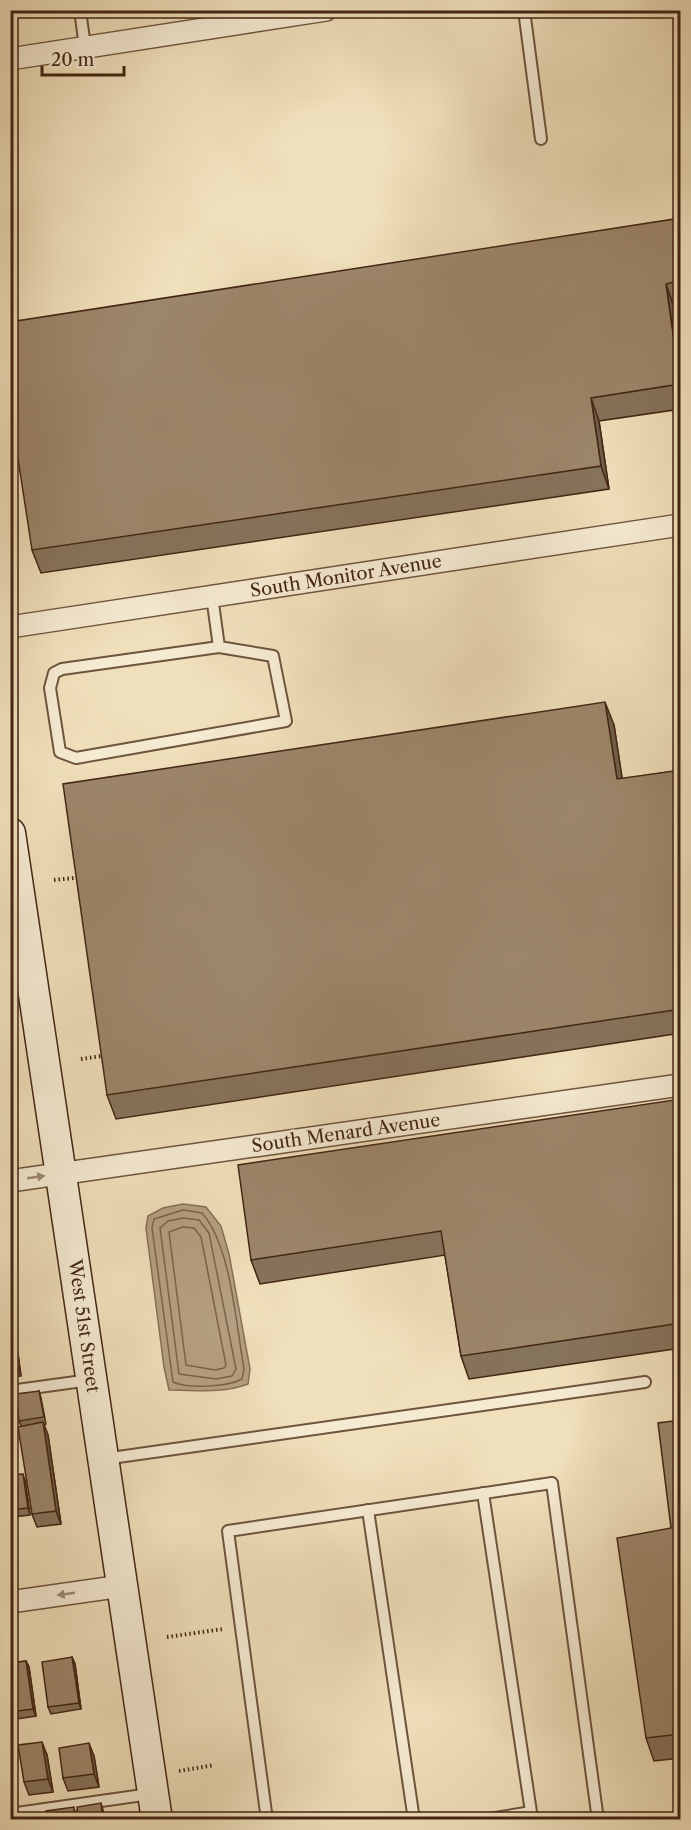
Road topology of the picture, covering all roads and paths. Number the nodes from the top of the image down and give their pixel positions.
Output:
1 (80, 10) edge
2 (326, 10) edge
3 (524, 10) edge
4 (85, 47) junction
5 (10, 59) edge
6 (542, 139) dead end
7 (681, 525) edge
8 (212, 596) junction
9 (10, 627) edge
10 (219, 647) junction
11 (10, 833) edge
12 (74, 878) edge
13 (54, 880) dead end
14 (102, 1056) edge
15 (81, 1059) dead end
16 (681, 1085) edge
17 (61, 1174) junction
18 (10, 1181) edge
19 (92, 1380) junction
20 (645, 1383) dead end
21 (10, 1391) edge
22 (103, 1459) junction
23 (483, 1493) junction
24 (368, 1510) junction
25 (122, 1586) junction
26 (10, 1602) edge
27 (226, 1628) dead end
28 (167, 1637) dead end
29 (214, 1766) dead end
30 (178, 1770) dead end
31 (155, 1807) edge
32 (10, 1814) edge
33 (532, 1816) edge
34 (267, 1820) edge
35 (414, 1820) edge
36 (483, 1820) edge
37 (598, 1820) edge

1 - 4 lane
2 - 4 street
3 - 6 lane
4 - 5 street
7 - 8 street, South Monitor Avenue
8 - 9 street, South Monitor Avenue
8 - 10 lane
10 - 10 lane
11 - 17 street, West 51st Street
12 - 13 path
14 - 15 path
16 - 17 street, South Menard Avenue
18 -> 17 street, South Menard Avenue
17 - 19 street, West 51st Street
19 - 21 lane
19 - 22 street, West 51st Street
20 - 22 lane
22 - 25 street, West 51st Street
23 - 24 lane
23 - 33 lane
23 - 37 lane
24 - 34 lane
24 - 35 lane
25 -> 26 street
25 - 31 street, West 51st Street
27 - 28 path
29 - 30 path
31 - 32 lane
33 - 36 lane

